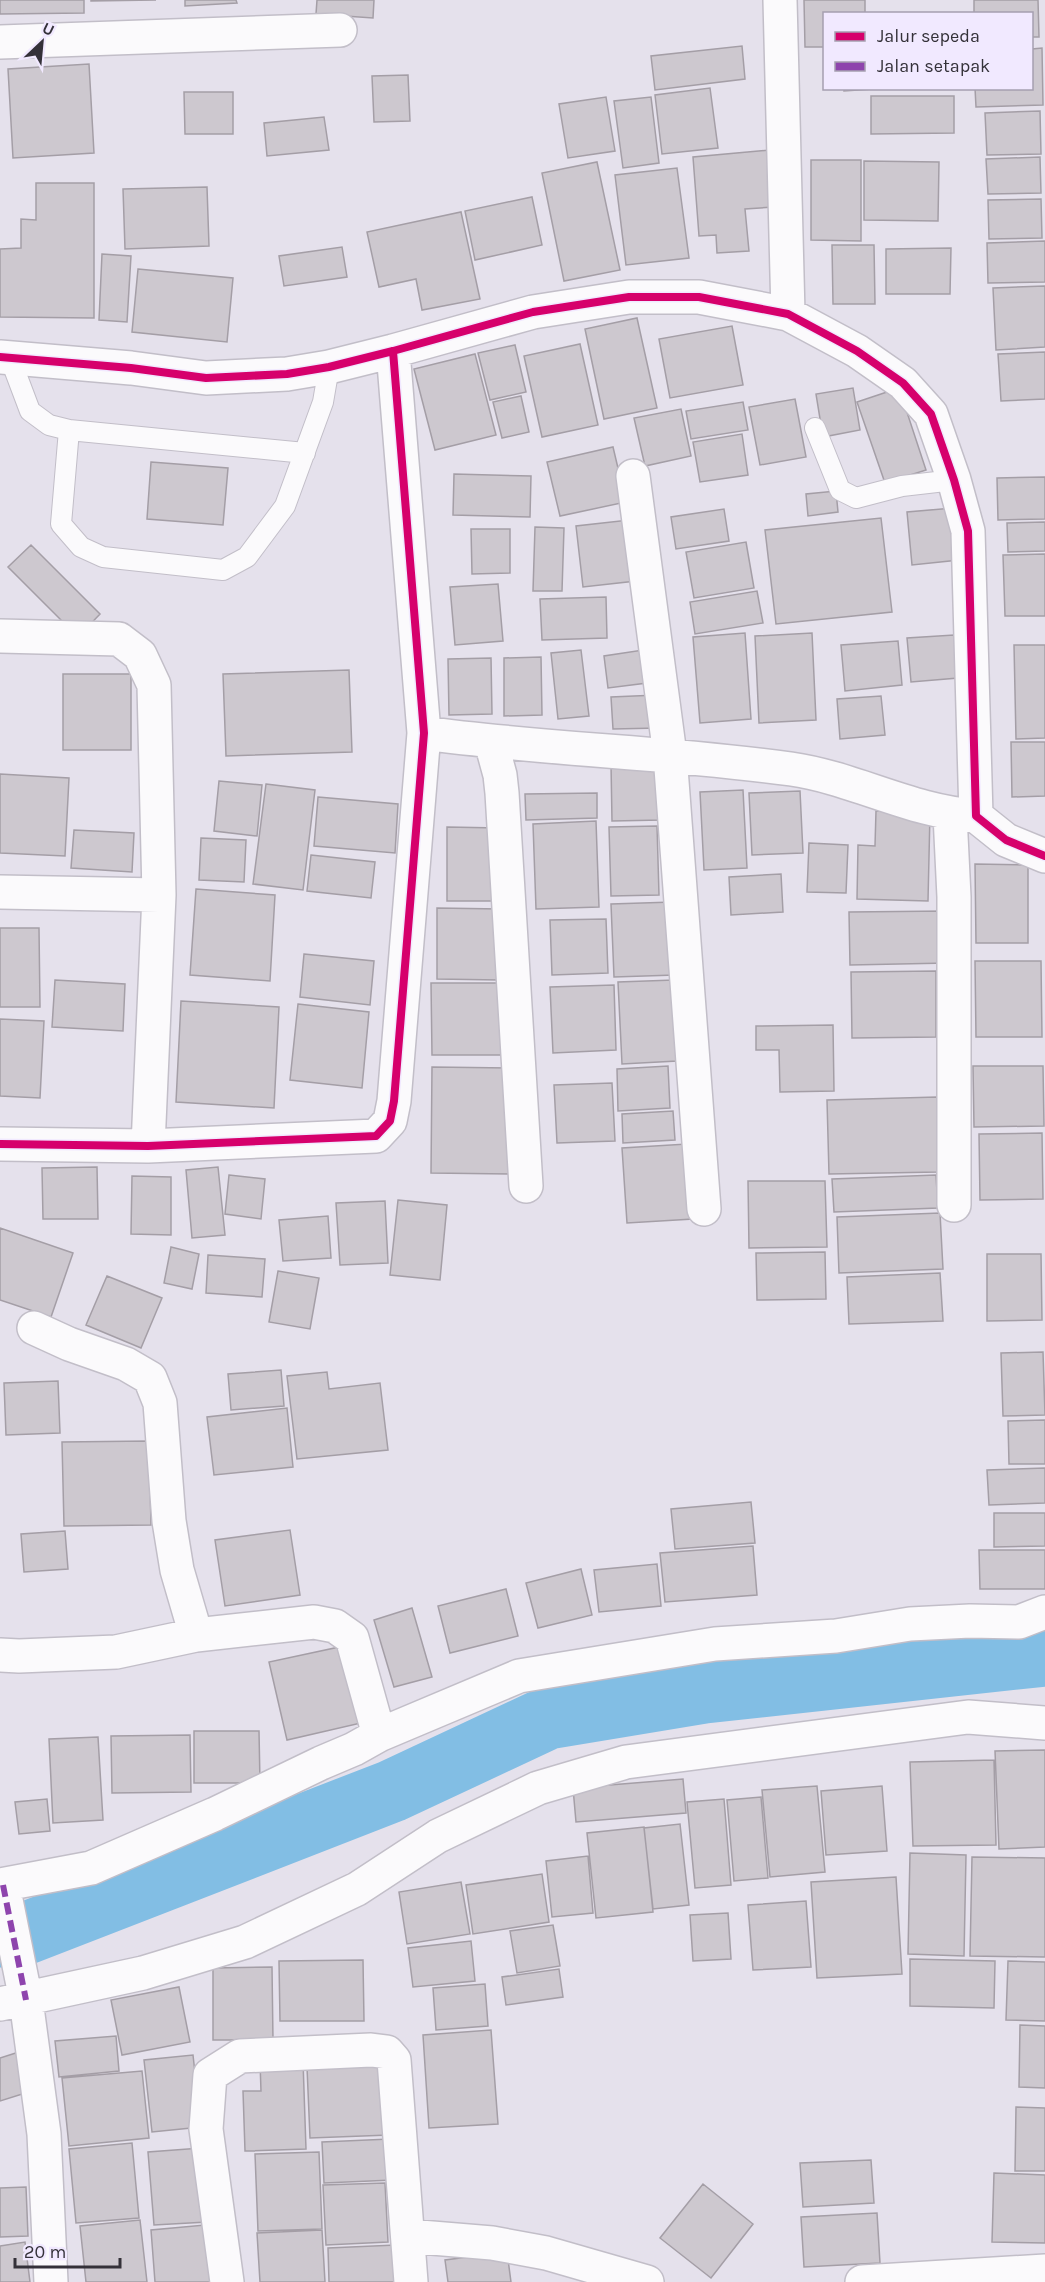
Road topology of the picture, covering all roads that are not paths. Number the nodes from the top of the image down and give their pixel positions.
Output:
1 (780, 0) edge
2 (340, 30) dead end
3 (0, 42) edge
4 (788, 314) junction
5 (393, 351) junction
6 (5, 357) edge
7 (329, 367) junction
8 (815, 428) dead end
9 (69, 430) junction
10 (305, 453) junction
11 (633, 476) dead end
12 (954, 480) junction
13 (0, 636) edge
14 (424, 733) junction
15 (491, 742) junction
16 (670, 755) junction
17 (963, 815) junction
18 (1045, 856) edge
19 (0, 892) edge
20 (159, 895) junction
21 (0, 1144) edge
22 (148, 1146) junction
23 (526, 1186) dead end
24 (954, 1205) dead end
25 (705, 1209) dead end
26 (34, 1328) dead end
27 (1045, 1612) edge
28 (196, 1635) junction
29 (0, 1655) edge
30 (1045, 1723) edge
31 (379, 1735) junction
32 (3, 1889) edge
33 (16, 1996) edge
34 (408, 2236) junction
35 (1045, 2271) edge
36 (51, 2282) edge
37 (227, 2282) edge
38 (411, 2282) edge
39 (646, 2282) edge
40 (862, 2282) edge

1 - 4 street
2 - 3 street
4 - 5 street
4 - 12 street
5 - 7 street
5 - 14 street
6 - 7 street
6 - 9 lane
7 - 10 lane
8 - 12 lane
9 - 10 lane
9 - 10 lane
11 - 16 street
12 - 17 street
13 - 20 street
14 - 15 street
14 - 22 street
15 - 16 street
15 - 23 street
16 - 17 street
16 - 25 street
17 - 18 street
17 - 24 street
19 - 20 street
20 - 22 street
21 - 22 street
26 - 28 street
27 - 31 street
28 - 29 street
28 - 31 street
30 - 33 street
31 - 32 street
32 - 33 street
33 - 36 street
34 - 37 street
34 - 38 street
34 - 39 street
35 - 40 street

